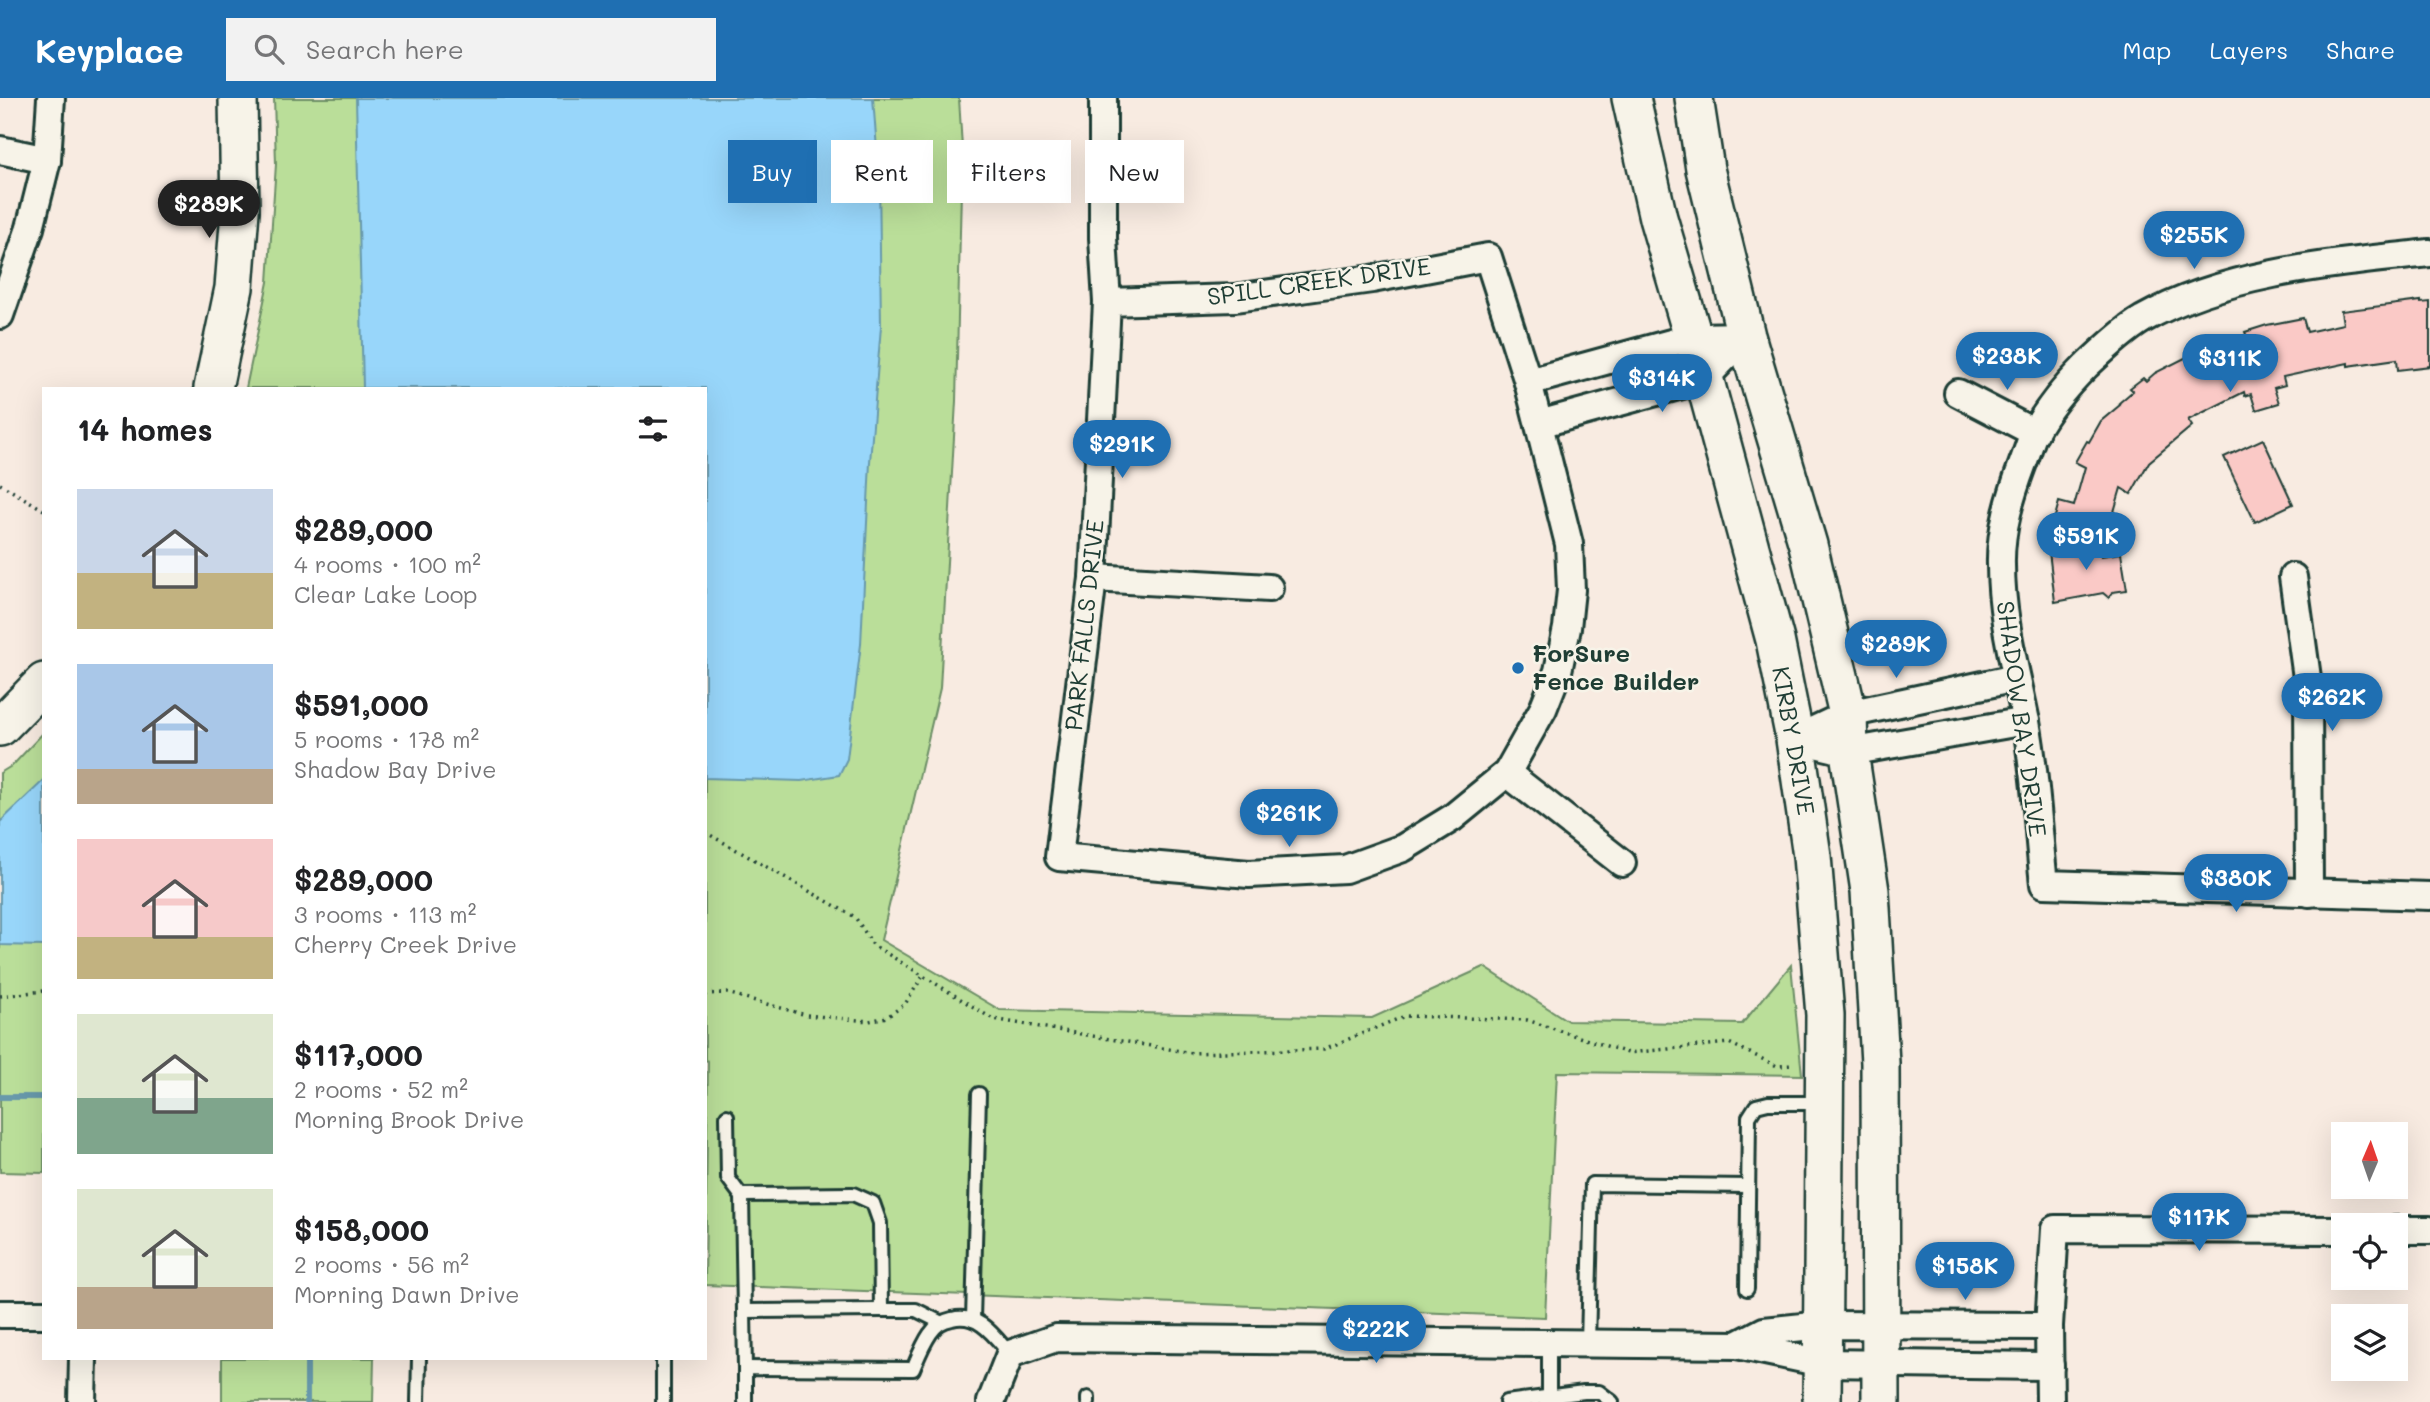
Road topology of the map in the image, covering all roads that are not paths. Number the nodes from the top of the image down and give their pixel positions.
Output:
1 (51, 98) edge
2 (237, 98) edge
3 (1103, 98) edge
4 (1631, 98) edge
5 (1694, 98) edge
6 (0, 150) edge
7 (47, 160) junction
8 (2430, 253) edge
9 (1107, 302) junction
10 (0, 315) edge
11 (1746, 336) junction
12 (1693, 337) junction
13 (1704, 379) junction
14 (1528, 382) junction
15 (213, 387) edge
16 (1958, 393) dead end
17 (1539, 424) junction
18 (2035, 432) junction
19 (1093, 578) junction
20 (2293, 578) dead end
21 (1269, 588) dead end
22 (2016, 678) junction
23 (42, 684) edge
24 (1848, 714) junction
25 (2026, 721) junction
26 (0, 727) edge
27 (1795, 739) junction
28 (1849, 752) junction
29 (1507, 773) junction
30 (1622, 863) dead end
31 (2309, 893) junction
32 (2430, 896) edge
33 (979, 1094) dead end
34 (1824, 1103) junction
35 (727, 1116) dead end
36 (1748, 1186) junction
37 (741, 1195) junction
38 (2331, 1230) edge
39 (2408, 1230) edge
40 (2430, 1230) edge
41 (1747, 1289) dead end
42 (881, 1310) junction
43 (746, 1311) junction
44 (0, 1314) edge
45 (42, 1314) edge
46 (974, 1320) junction
47 (940, 1322) junction
48 (1881, 1324) junction
49 (1823, 1325) junction
50 (2049, 1326) junction
51 (1549, 1343) junction
52 (1588, 1343) junction
53 (1737, 1345) junction
54 (1010, 1354) junction
55 (83, 1360) edge
56 (419, 1360) edge
57 (663, 1360) edge
58 (1822, 1363) junction
59 (1881, 1365) junction
60 (2050, 1366) junction
61 (745, 1367) junction
62 (1549, 1398) edge
63 (82, 1402) edge
64 (418, 1402) edge
65 (663, 1402) edge
66 (745, 1402) edge
67 (991, 1402) edge
68 (1506, 1402) edge
69 (1612, 1402) edge
70 (1822, 1402) edge
71 (1881, 1402) edge
72 (2050, 1402) edge

1 - 7 street
2 - 15 main road
3 - 9 street, PARK FALLS DRIVE
4 - 12 main road, KIRBY DRIVE
5 - 11 main road
6 - 7 street
7 - 10 street
8 - 18 street, SHADOW BAY DRIVE
9 - 14 street, SPILL CREEK DRIVE
9 - 19 street, PARK FALLS DRIVE
11 - 12 street
11 - 13 street
11 - 24 main road
12 - 13 main road, KIRBY DRIVE
12 - 14 street
13 - 17 street
13 - 27 main road, KIRBY DRIVE
14 - 17 street
16 - 18 street
17 - 29 street
18 - 22 street, SHADOW BAY DRIVE
19 - 21 street
19 - 29 street, PARK FALLS DRIVE
20 - 31 street
22 - 24 street
22 - 25 street, SHADOW BAY DRIVE
23 - 26 main road
24 - 27 street
24 - 28 main road
25 - 28 street
25 - 31 street, SHADOW BAY DRIVE
27 - 28 street
27 - 34 main road, KIRBY DRIVE
28 - 48 main road
29 - 30 street
31 - 32 street
33 - 46 lane
34 - 36 lane
34 - 49 main road, KIRBY DRIVE
35 - 37 lane
36 - 41 lane
36 - 52 lane
37 - 42 lane
37 - 43 lane
38 - 50 street
39 - 40 street
42 - 43 lane
42 - 47 lane
43 - 61 lane
44 - 45 street
46 - 47 lane
46 - 54 lane
47 - 61 lane
48 - 49 street
48 - 50 street
48 - 59 main road
49 - 53 street
49 - 58 main road, KIRBY DRIVE
50 - 60 street
51 - 52 street
51 - 54 street
51 - 62 lane
52 - 53 street
53 - 58 street
54 - 67 street
55 - 63 street
56 - 64 lane
57 - 65 lane
58 - 59 street
58 - 70 main road, KIRBY DRIVE
59 - 60 street
59 - 71 main road
60 - 72 street
61 - 66 lane
62 - 68 lane
62 - 69 lane

